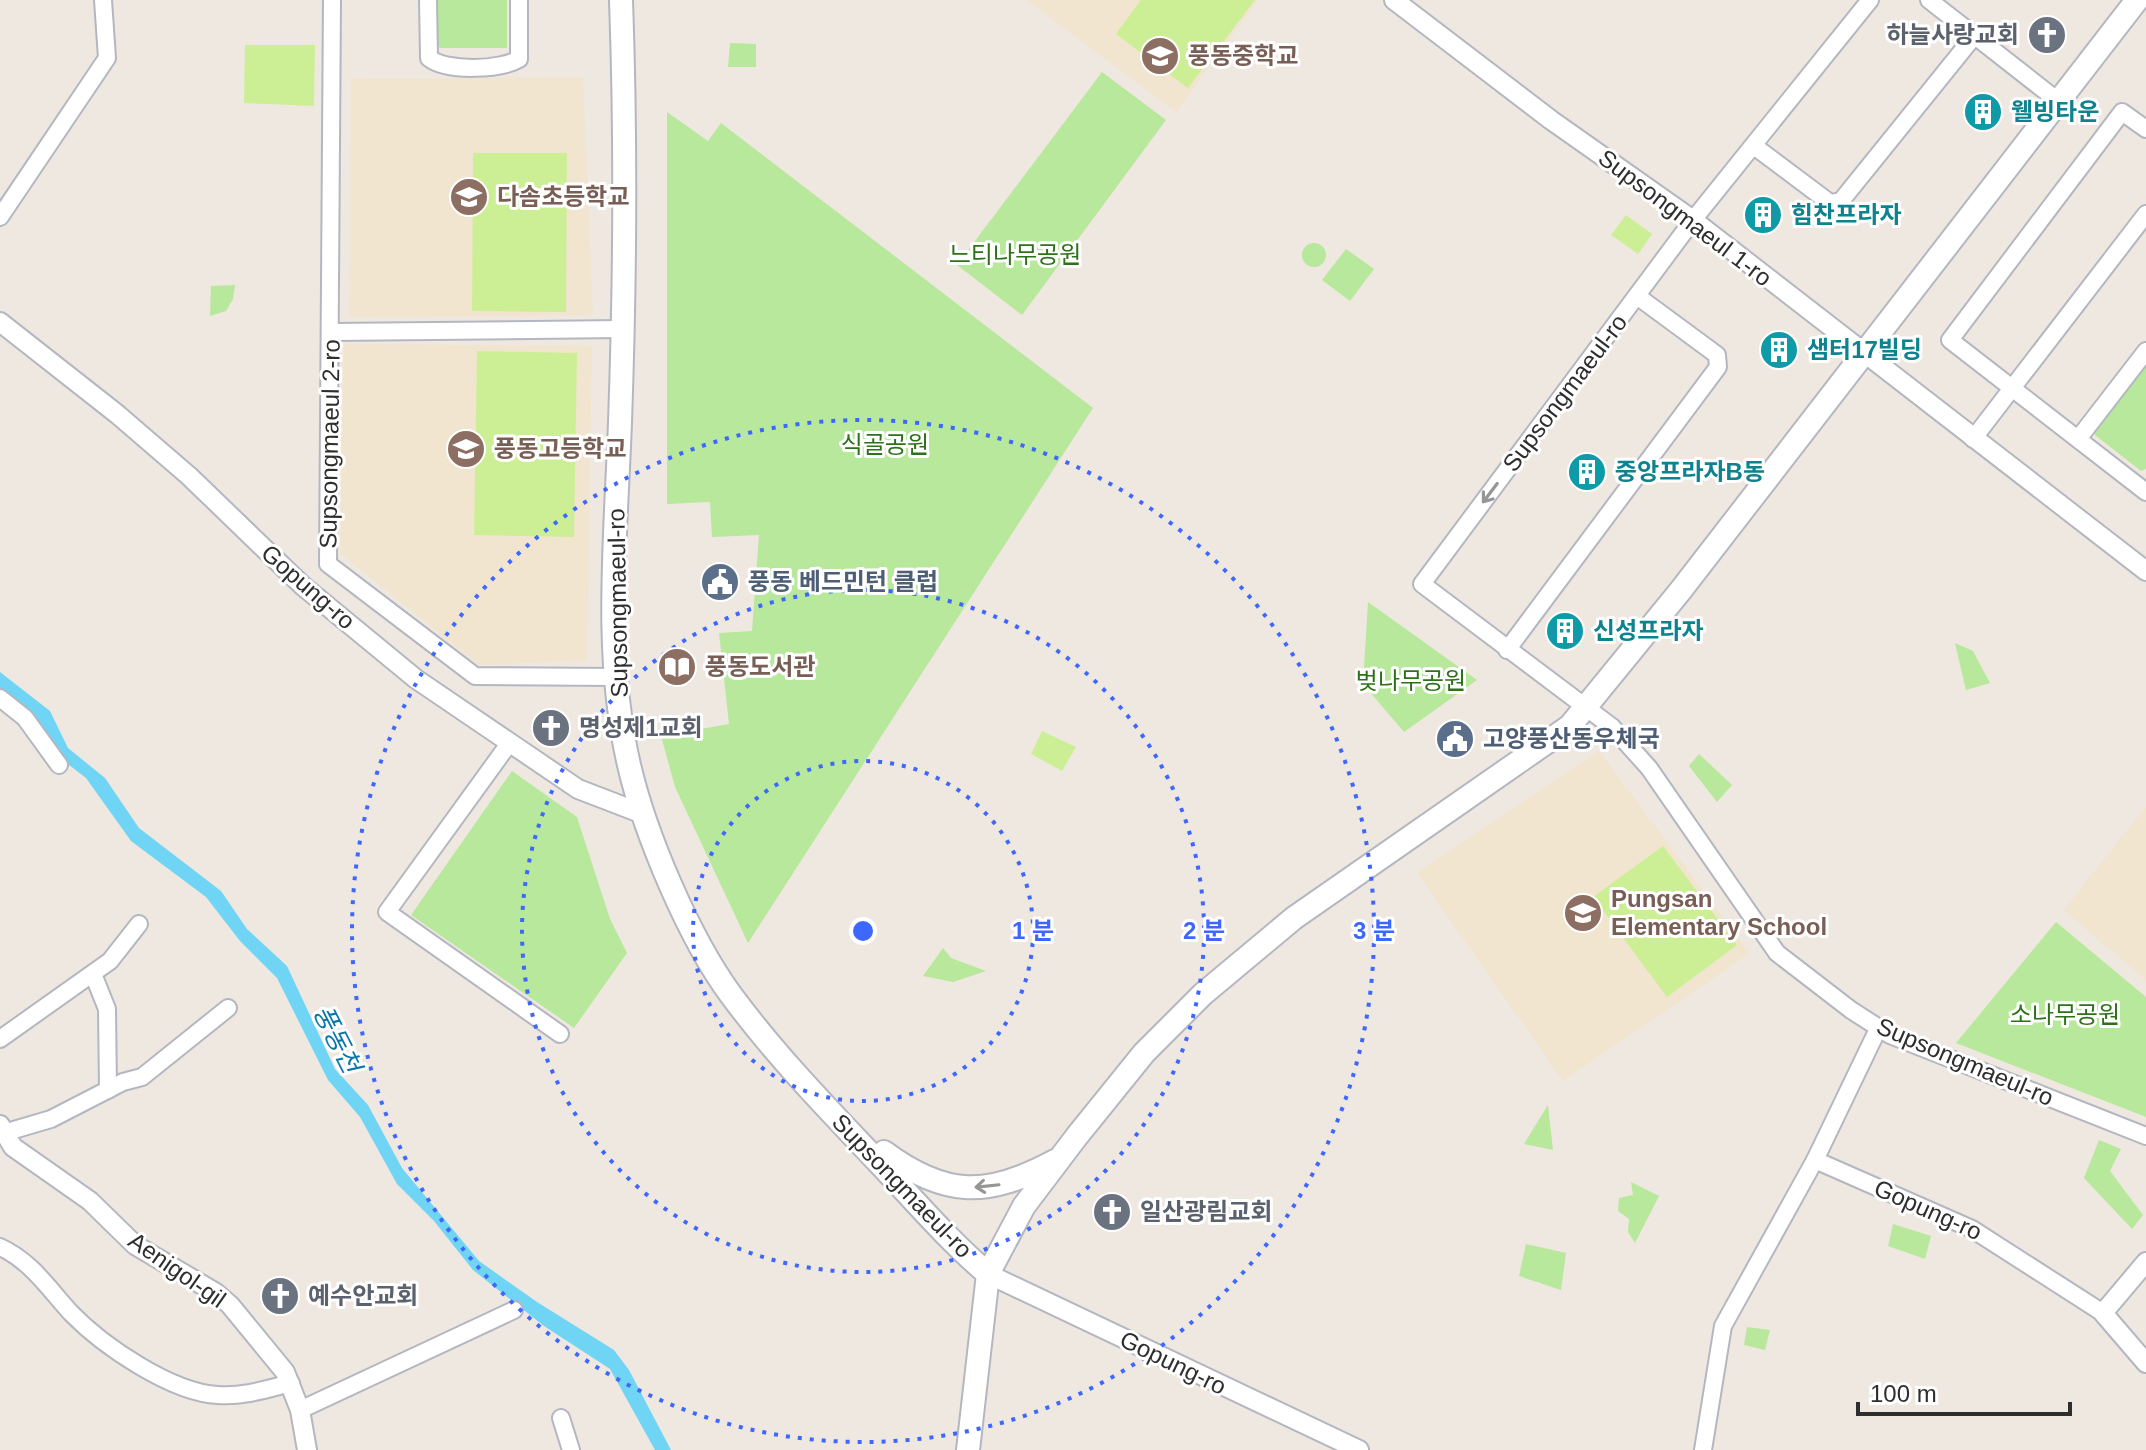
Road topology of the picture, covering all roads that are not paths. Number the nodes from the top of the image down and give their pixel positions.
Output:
1 (103, 0) edge
2 (332, 0) edge
3 (428, 0) edge
4 (519, 0) edge
5 (621, 0) edge
6 (1394, 0) edge
7 (1870, 0) edge
8 (1929, 0) edge
9 (2137, 0) edge
10 (1975, 35) junction
11 (2058, 101) junction
12 (2146, 129) edge
13 (1754, 146) junction
14 (2146, 214) edge
15 (0, 217) edge
16 (1693, 220) junction
17 (1637, 296) junction
18 (0, 322) edge
19 (623, 329) junction
20 (332, 332) junction
21 (2146, 351) edge
22 (1863, 354) junction
23 (2013, 387) junction
24 (1973, 439) junction
25 (2078, 439) junction
26 (2146, 492) edge
27 (2146, 571) edge
28 (1507, 650) junction
29 (615, 677) junction
30 (0, 698) edge
31 (1587, 707) junction
32 (508, 745) junction
33 (59, 765) dead end
34 (643, 814) junction
35 (139, 924) dead end
36 (93, 974) junction
37 (228, 1008) dead end
38 (1878, 1029) junction
39 (560, 1034) dead end
40 (0, 1039) edge
41 (108, 1090) junction
42 (837, 1118) junction
43 (2, 1130) edge
44 (2146, 1136) edge
45 (1059, 1159) junction
46 (1815, 1160) junction
47 (0, 1247) edge
48 (2146, 1262) edge
49 (988, 1274) junction
50 (514, 1310) dead end
51 (2103, 1313) junction
52 (2146, 1363) edge
53 (291, 1383) junction
54 (300, 1410) junction
55 (561, 1418) dead end
56 (307, 1450) edge
57 (571, 1450) edge
58 (968, 1450) edge
59 (1359, 1450) edge
60 (1703, 1450) edge

1 - 15 street
2 - 20 street, Supsongmaeul 2-ro
3 - 4 street
5 - 19 main road, Supsongmaeul-ro
6 - 16 street, Supsongmaeul 1-ro
7 - 13 street
8 - 10 street
9 - 11 main road, Supsongmaeul-ro
10 - 11 street
10 - 13 street
11 - 22 main road, Supsongmaeul-ro
12 - 23 street
13 - 16 street
14 - 23 street
16 - 17 street
16 - 22 street, Supsongmaeul 1-ro
17 - 28 street, Supsongmaeul-ro
17 -> 28 street, Supsongmaeul-ro
18 - 32 street, Gopung-ro
19 - 20 street
19 - 29 main road, Supsongmaeul-ro
20 - 29 street, Supsongmaeul 2-ro
21 - 25 street
22 - 24 street, Supsongmaeul 1-ro
22 - 31 main road, Supsongmaeul-ro
23 - 24 street
23 - 25 street
24 - 27 street, Supsongmaeul 1-ro
25 - 26 street
28 - 31 street, Supsongmaeul-ro
29 - 34 main road, Supsongmaeul-ro
30 - 33 street
31 - 38 street, Supsongmaeul-ro
31 - 45 main road, Supsongmaeul-ro
32 - 34 street, Gopung-ro
32 - 39 street
34 - 42 main road, Supsongmaeul-ro
35 - 36 street
36 - 40 street
36 - 41 street
37 - 41 street
38 - 44 street, Supsongmaeul-ro
38 - 46 street
41 - 43 street
45 -> 42 main road
42 - 49 main road, Supsongmaeul-ro
43 - 53 street, Aenigol-gil
45 - 49 main road, Supsongmaeul-ro
46 - 51 street, Gopung-ro
46 - 60 street
47 - 53 street
48 - 51 street
49 - 58 main road, Supsongmaeul-ro
49 - 59 street, Gopung-ro
50 - 54 street
51 - 52 street, Gopung-ro
53 - 54 street, Aenigol-gil
54 - 56 street, Aenigol-gil
55 - 57 street

